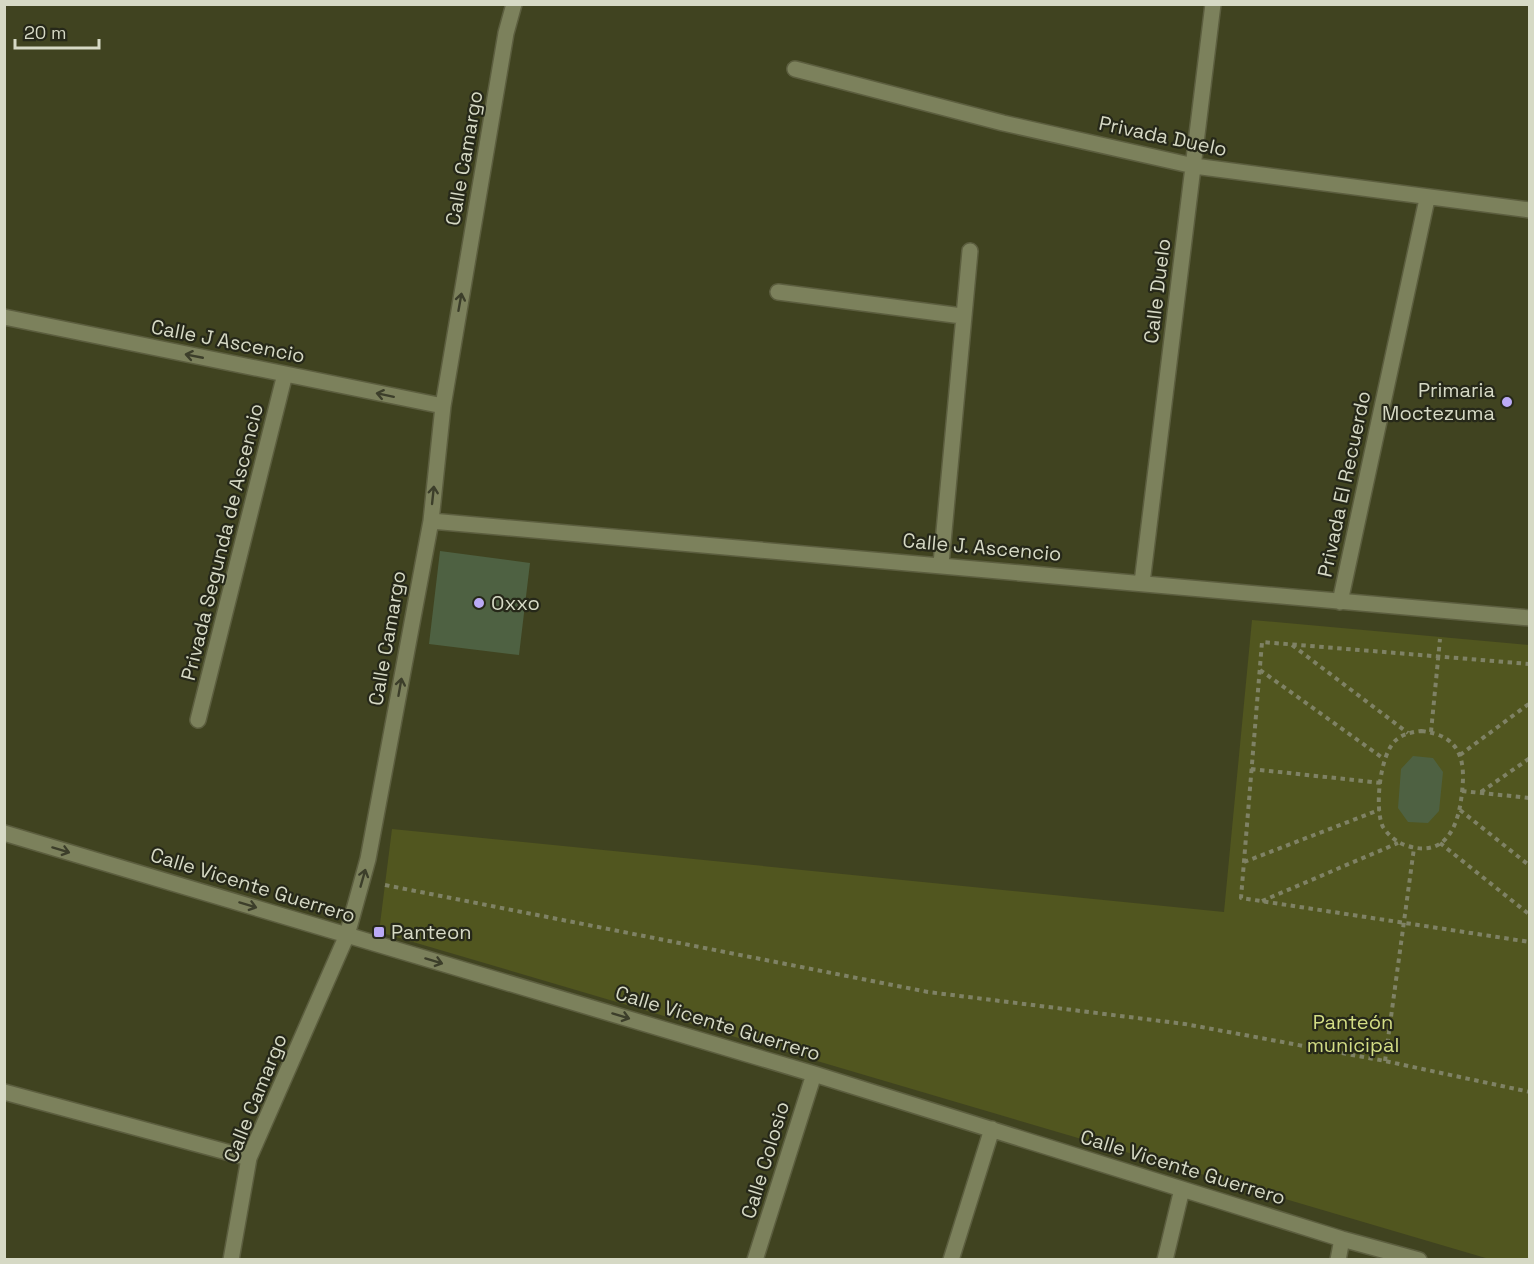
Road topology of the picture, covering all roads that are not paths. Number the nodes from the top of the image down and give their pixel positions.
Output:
1 (514, 4) edge
2 (1213, 4) edge
3 (795, 69) dead end
4 (1194, 166) junction
5 (1427, 199) junction
6 (1530, 210) edge
7 (970, 251) dead end
8 (778, 292) dead end
9 (962, 316) junction
10 (4, 317) edge
11 (285, 374) junction
12 (442, 406) junction
13 (430, 521) junction
14 (941, 564) junction
15 (1142, 583) junction
16 (1340, 602) junction
17 (1530, 618) edge
18 (198, 720) dead end
19 (4, 833) edge
20 (347, 935) junction
21 (814, 1074) junction
22 (4, 1092) edge
23 (992, 1129) junction
24 (249, 1158) junction
25 (1182, 1189) junction
26 (1342, 1239) junction
27 (231, 1260) edge
28 (755, 1260) edge
29 (951, 1260) edge
30 (1165, 1260) edge
31 (1338, 1260) edge
32 (1419, 1260) edge

12 -> 1 street, Calle Camargo
2 - 4 street, Calle Duelo
3 - 4 street, Privada Duelo
4 - 5 street, Privada Duelo
4 - 15 street, Calle Duelo
5 - 6 street, Privada Duelo
5 - 16 street, Privada El Recuerdo
7 - 9 street
8 - 9 street
9 - 14 street
11 -> 10 street, Calle J Ascencio
12 -> 11 street, Calle J Ascencio
11 - 18 street, Privada Segunda de Ascencio
13 -> 12 street, Calle Camargo
13 - 14 street, Calle J. Ascencio
20 -> 13 street, Calle Camargo
14 - 15 street, Calle J. Ascencio
15 - 16 street, Calle J. Ascencio
16 - 17 street, Calle J. Ascencio
19 -> 20 street, Calle Vicente Guerrero
20 -> 21 street, Calle Vicente Guerrero
20 - 24 street, Calle Camargo
21 - 23 street, Calle Vicente Guerrero
21 - 28 street, Calle Colosio
22 - 24 street
23 - 25 street, Calle Vicente Guerrero
23 - 29 street
24 - 27 street, Calle Camargo
25 - 26 street, Calle Vicente Guerrero
25 - 30 street
26 - 31 street
26 - 32 street, Calle Vicente Guerrero

